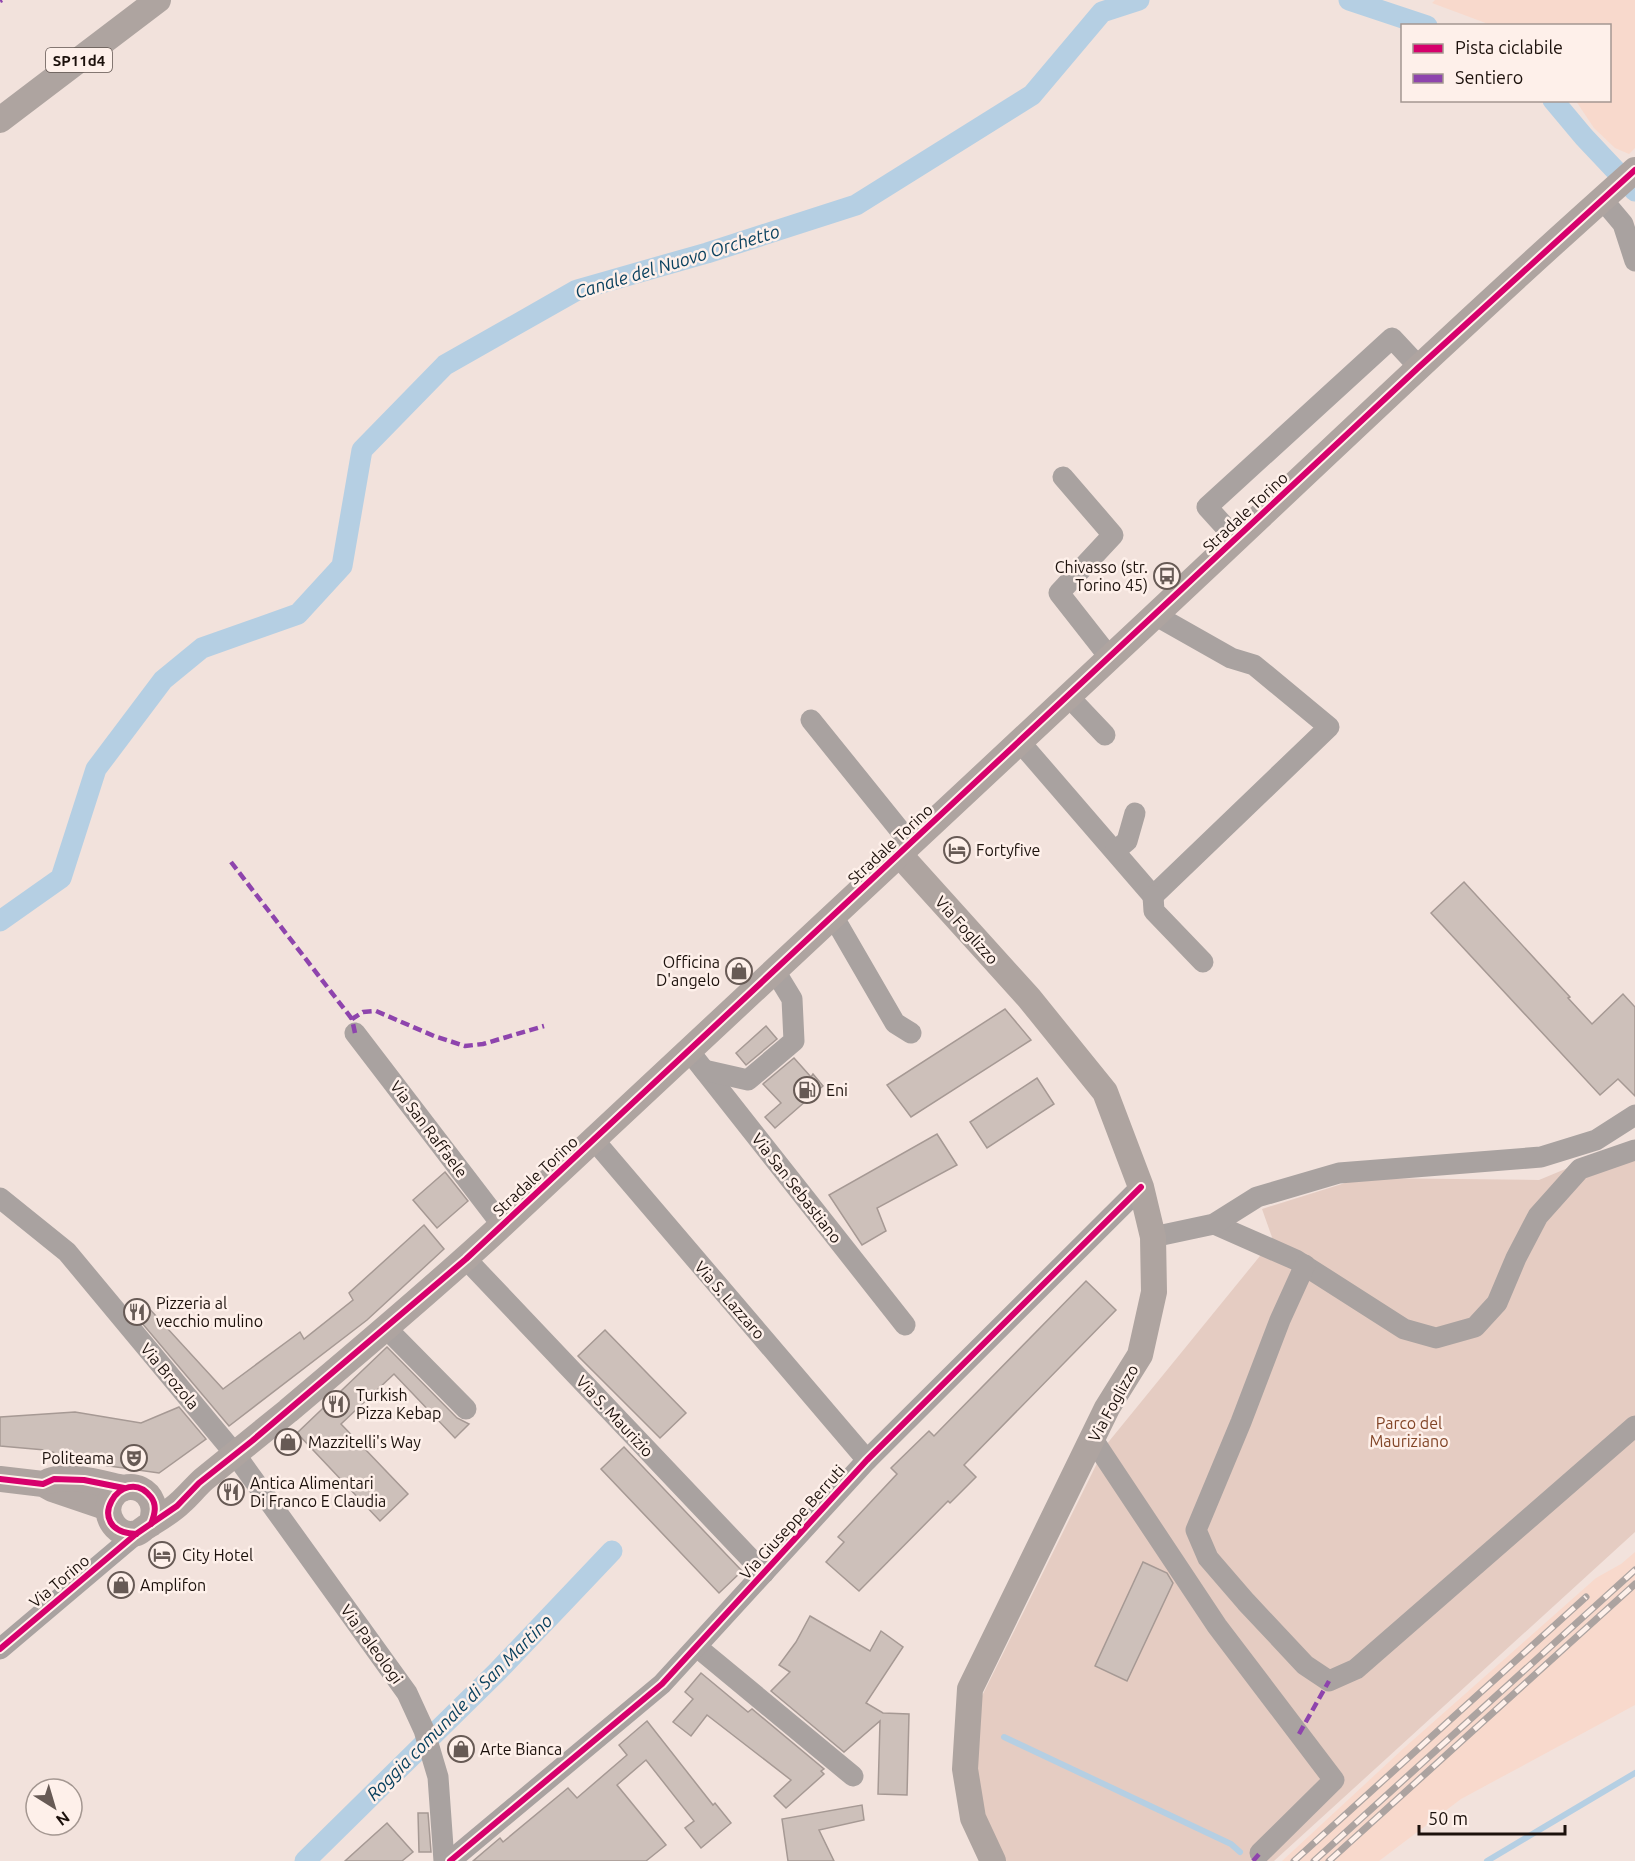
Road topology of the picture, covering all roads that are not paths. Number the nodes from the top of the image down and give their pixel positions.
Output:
1 (158, 0) edge
2 (0, 120) edge
3 (1618, 185) edge
4 (1635, 261) edge
5 (1419, 368) junction
6 (1063, 477) dead end
7 (1236, 539) junction
8 (1155, 615) junction
9 (1110, 658) junction
10 (1068, 696) junction
11 (811, 720) dead end
12 (1105, 735) dead end
13 (1020, 742) junction
14 (1135, 813) dead end
15 (905, 849) junction
16 (1115, 851) junction
17 (1154, 896) junction
18 (833, 916) junction
19 (1203, 962) dead end
20 (775, 971) junction
21 (355, 1033) dead end
22 (911, 1033) dead end
23 (697, 1060) junction
24 (1635, 1115) edge
25 (594, 1140) junction
26 (1635, 1150) edge
27 (1141, 1187) junction
28 (0, 1198) edge
29 (1214, 1224) junction
30 (502, 1225) junction
31 (1153, 1237) junction
32 (466, 1259) junction
33 (1305, 1265) junction
34 (905, 1325) dead end
35 (386, 1328) junction
36 (465, 1409) dead end
37 (1635, 1426) edge
38 (1092, 1438) junction
39 (235, 1454) junction
40 (867, 1460) junction
41 (0, 1479) edge
42 (199, 1483) junction
43 (43, 1484) junction
44 (134, 1489) junction
45 (108, 1508) junction
46 (144, 1529) junction
47 (764, 1573) junction
48 (696, 1647) junction
49 (0, 1649) edge
50 (854, 1776) dead end
51 (1260, 1853) dead end
52 (444, 1861) edge
53 (450, 1861) edge
54 (993, 1861) edge

1 - 2 main road, SP11d4
3 - 4 street
3 - 5 main road, Stradale Torino
5 - 7 main road, Stradale Torino
5 - 7 street
6 - 9 street
7 - 8 main road, Stradale Torino
8 - 9 main road, Stradale Torino
8 - 17 street
9 - 10 main road, Stradale Torino
10 - 12 street
10 - 13 main road, Stradale Torino
11 - 15 street
13 - 15 main road, Stradale Torino
13 - 16 street
14 - 16 street
15 - 18 main road, Stradale Torino
15 - 27 main road, Via Foglizzo
16 - 17 street
17 - 19 street
18 - 20 main road, Stradale Torino
18 - 22 street
20 - 23 main road, Stradale Torino
20 - 23 street
21 - 30 street, Via San Raffaele
23 - 25 main road, Stradale Torino
23 - 34 street, Via San Sebastiano
24 - 29 street
25 - 30 main road, Stradale Torino
25 - 40 street, Via S. Lazzaro
26 - 33 street
27 - 31 main road, Via Foglizzo
27 - 40 street, Via Giuseppe Berruti
28 - 39 street, Via Brozola
29 - 31 street
29 - 33 street
30 - 32 main road, Stradale Torino
31 - 38 main road, Via Foglizzo
32 - 35 main road, Stradale Torino
32 - 47 street, Via S. Maurizio
33 - 37 street
35 - 36 street
35 - 39 main road, Stradale Torino
38 - 51 street
38 - 54 main road, Via Foglizzo
39 - 42 main road, Stradale Torino
39 - 52 street, Via Paleologi
40 - 47 street, Via Giuseppe Berruti
41 - 43 main road
42 - 44 main road, Stradale Torino
42 - 46 main road, Stradale Torino
43 - 44 main road, Stradale Torino
43 - 45 main road
44 - 45 main road
44 - 46 main road
45 - 46 main road
46 - 49 street, Via Torino
47 - 48 street, Via Giuseppe Berruti
48 - 50 street
48 - 53 street, Via Giuseppe Berruti

